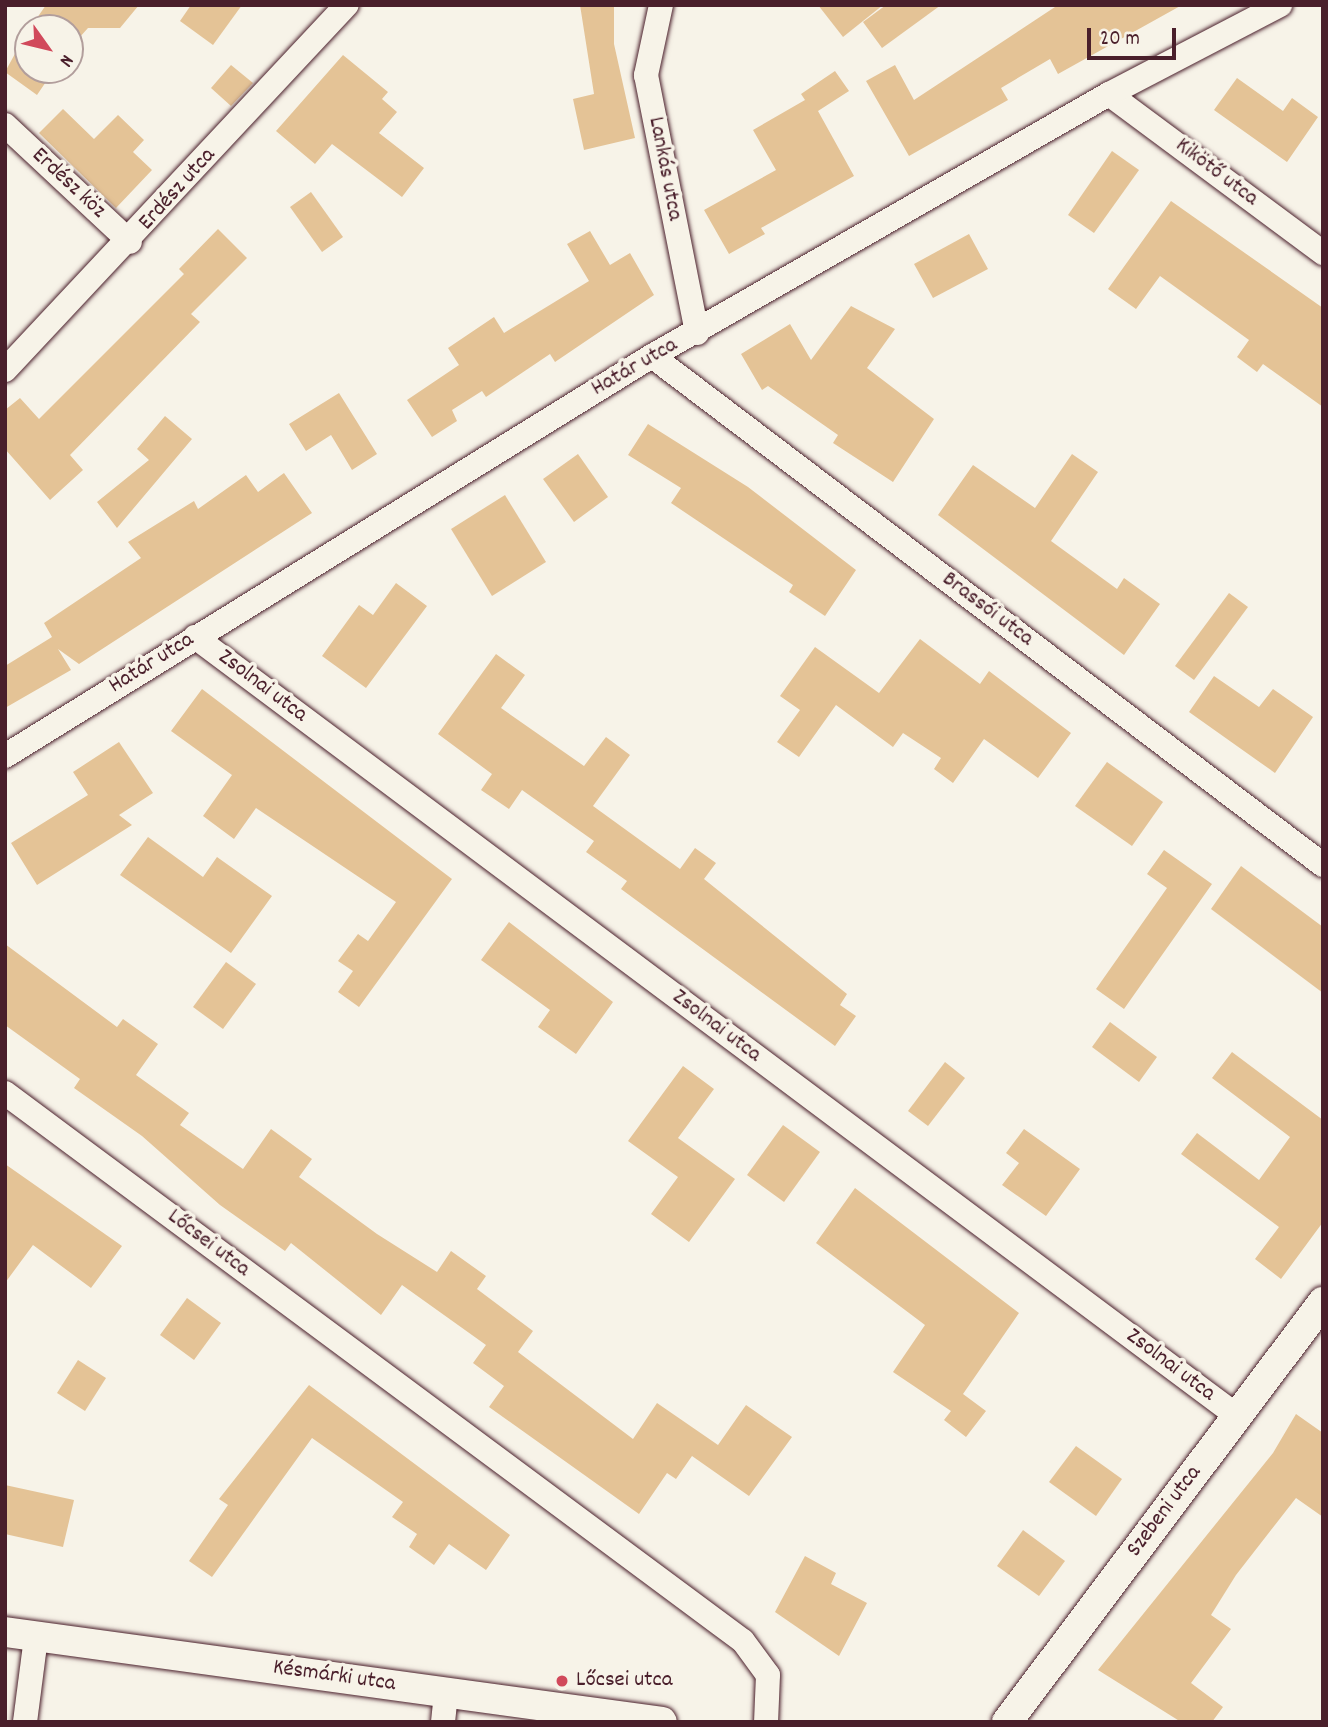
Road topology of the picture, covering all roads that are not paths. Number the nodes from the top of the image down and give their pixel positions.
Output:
1 (346, 5) edge
2 (661, 5) edge
3 (1280, 5) edge
4 (1109, 94) junction
5 (5, 125) edge
6 (131, 242) junction
7 (1323, 253) edge
8 (697, 333) junction
9 (652, 356) junction
10 (5, 370) edge
11 (195, 637) junction
12 (5, 756) edge
13 (1323, 865) edge
14 (5, 1093) edge
15 (1323, 1302) edge
16 (1237, 1416) junction
17 (5, 1632) edge
18 (36, 1637) junction
19 (445, 1707) edge
20 (25, 1722) edge
21 (662, 1722) edge
22 (766, 1722) edge
23 (1007, 1722) edge

1 - 6 street, Erdész utca
2 - 8 street, Lankás utca
3 - 4 street, Határ utca
4 - 7 street, Kikötő utca
4 - 8 street, Határ utca
5 - 6 street, Erdész köz
6 - 10 street, Erdész utca
8 - 9 street, Határ utca
9 - 11 street, Határ utca
9 - 13 street, Brassói utca
11 - 12 street, Határ utca
11 - 16 street, Zsolnai utca
14 - 22 street, Lőcsei utca
15 - 16 street, Szebeni utca
16 - 23 street, Szebeni utca
17 - 18 street, Késmárki utca
18 - 19 street, Késmárki utca
18 - 20 street
19 - 21 street, Késmárki utca

